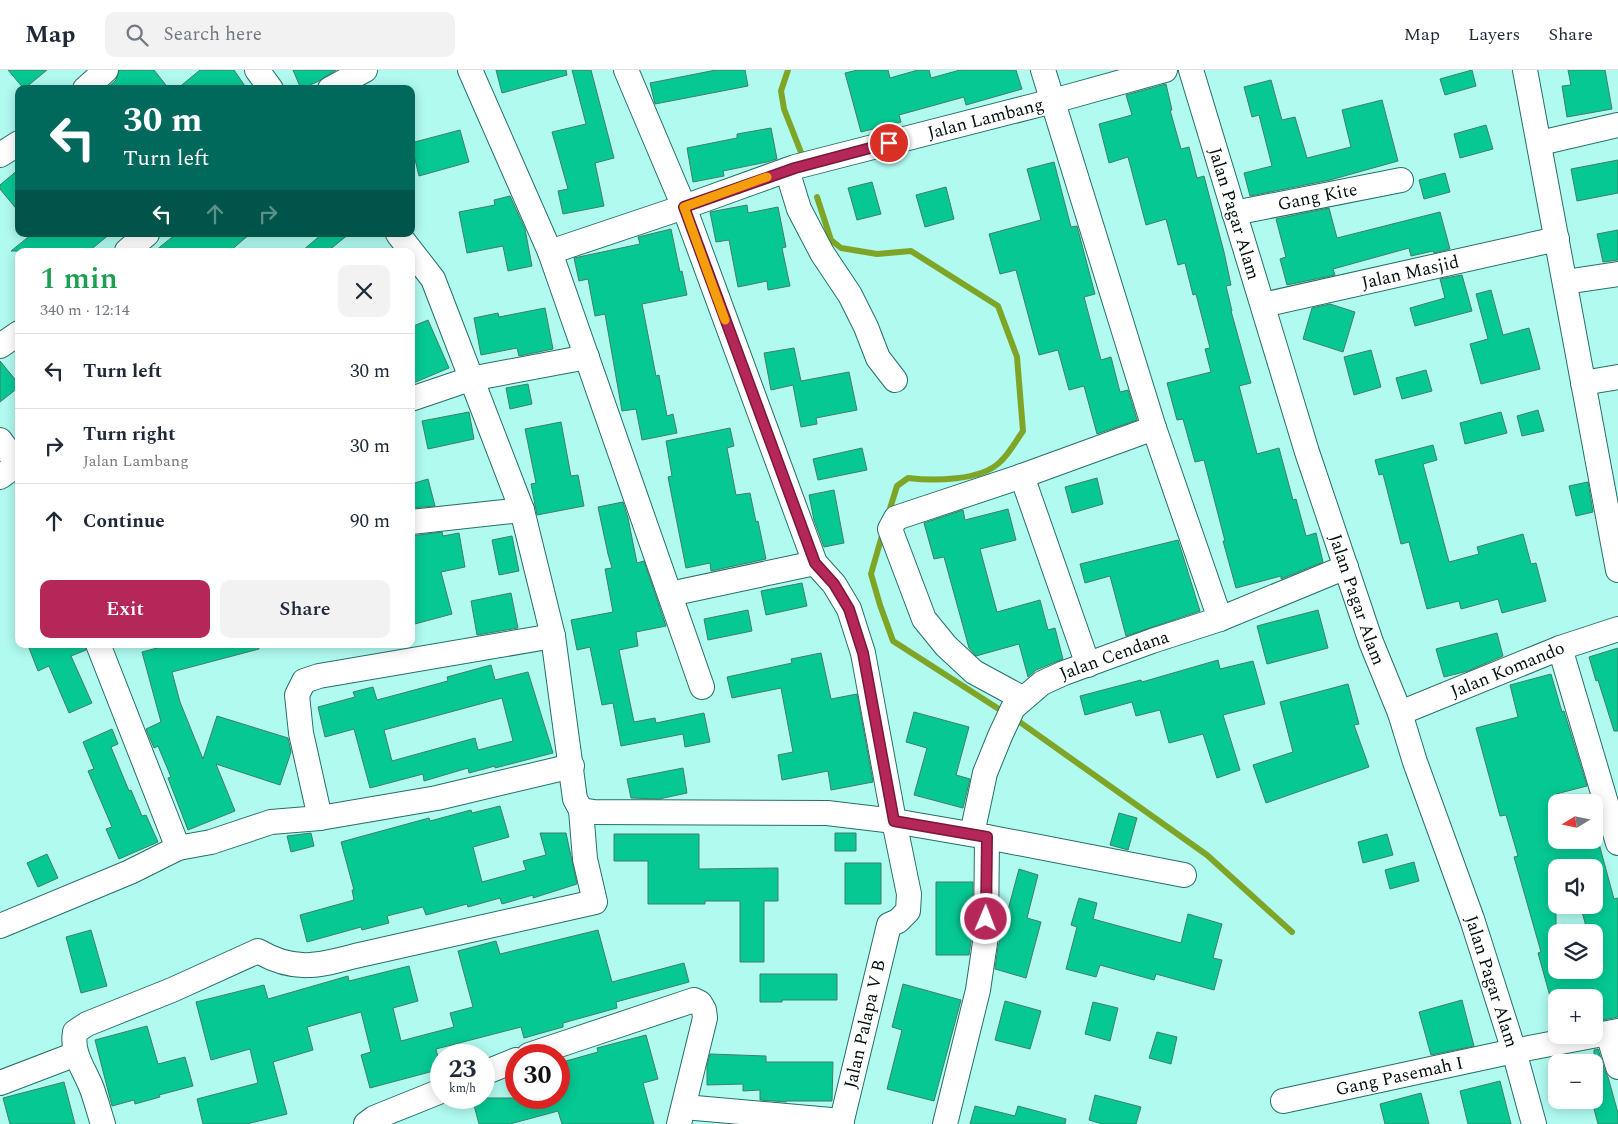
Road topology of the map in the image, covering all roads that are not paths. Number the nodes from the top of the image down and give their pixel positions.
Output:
1 (106, 70) edge
2 (257, 70) edge
3 (365, 70) edge
4 (470, 70) edge
5 (626, 70) edge
6 (1043, 70) edge
7 (1165, 70) edge
8 (1191, 70) edge
9 (1525, 70) edge
10 (89, 85) edge
11 (268, 85) edge
12 (337, 85) edge
13 (1053, 101) junction
14 (1618, 125) edge
15 (1540, 143) junction
16 (15, 146) edge
17 (0, 155) edge
18 (799, 167) junction
19 (1401, 180) dead end
20 (684, 207) junction
21 (1234, 213) junction
22 (143, 237) edge
23 (400, 237) edge
24 (1557, 239) junction
25 (131, 248) edge
26 (409, 248) edge
27 (550, 252) junction
28 (415, 256) edge
29 (1618, 274) edge
30 (1565, 282) junction
31 (1263, 305) junction
32 (15, 336) edge
33 (0, 346) edge
34 (587, 357) junction
35 (1618, 377) edge
36 (470, 379) junction
37 (895, 380) dead end
38 (1583, 383) junction
39 (415, 398) edge
40 (1154, 428) junction
41 (0, 440) edge
42 (12, 469) edge
43 (1022, 476) junction
44 (522, 510) junction
45 (415, 522) edge
46 (815, 563) junction
47 (1346, 568) junction
48 (1618, 570) edge
49 (670, 594) junction
50 (1220, 619) junction
51 (1618, 629) edge
52 (553, 636) junction
53 (100, 648) edge
54 (1560, 648) junction
55 (1088, 665) junction
56 (702, 687) dead end
57 (1018, 703) junction
58 (1400, 713) junction
59 (572, 766) junction
60 (581, 810) junction
61 (320, 818) junction
62 (894, 821) junction
63 (979, 835) junction
64 (1618, 843) edge
65 (178, 848) junction
66 (1184, 875) dead end
67 (0, 926) edge
68 (1613, 1032) edge
69 (562, 1044) edge
70 (1514, 1051) junction
71 (76, 1054) junction
72 (1618, 1067) edge
73 (0, 1083) edge
74 (430, 1095) edge
75 (1283, 1101) dead end
76 (681, 1115) edge
77 (841, 1123) edge
78 (103, 1124) edge
79 (366, 1124) edge
80 (945, 1124) edge
81 (1534, 1124) edge

1 - 10 street
2 - 11 street
3 - 12 street
4 - 27 street
5 - 20 street
6 - 13 street
7 - 13 street, Jalan Lambang
8 - 21 street, Jalan Pagar Alam
9 - 15 street
13 - 18 street, Jalan Lambang
13 - 40 street
14 - 15 street
15 - 24 street
16 - 17 street
18 - 20 street, Jalan Lambang
18 - 37 street
19 - 21 street, Gang Kite
20 - 27 street, Jalan Lambang
20 - 46 street
21 - 31 street, Jalan Pagar Alam
22 - 25 street
23 - 26 street
24 - 30 street
24 - 31 street, Jalan Masjid
27 - 34 street
28 - 36 street
29 - 30 street
30 - 38 street
31 - 47 street, Jalan Pagar Alam
32 - 33 street
34 - 36 street
34 - 49 street
35 - 38 street
36 - 39 street
36 - 44 street
38 - 48 street
40 - 43 street
40 - 50 street
41 - 42 street
43 - 55 street
43 - 57 street
44 - 45 street
44 - 52 street
46 - 49 street
46 - 62 street
47 - 50 street, Jalan Cendana
47 - 58 street, Jalan Pagar Alam
49 - 56 street
50 - 55 street, Jalan Cendana
51 - 54 street, Jalan Komando
52 - 59 street
52 - 61 street
53 - 65 street
54 - 58 street, Jalan Komando
54 - 64 street
55 - 57 street, Jalan Cendana
57 - 63 street, Jalan Cendana
58 - 70 street, Jalan Pagar Alam
59 - 60 street
59 - 61 street
60 - 62 street
60 - 71 street
61 - 65 street
62 - 63 street
62 - 77 street, Jalan Palapa V B
63 - 66 street
63 - 80 street, Jalan Cendana
65 - 67 street
68 - 70 street, Gang Pasemah I
68 - 72 street
69 - 76 street
70 - 75 street, Gang Pasemah I
70 - 81 street, Jalan Pagar Alam
71 - 73 street
71 - 78 street
74 - 79 street
76 - 77 street

